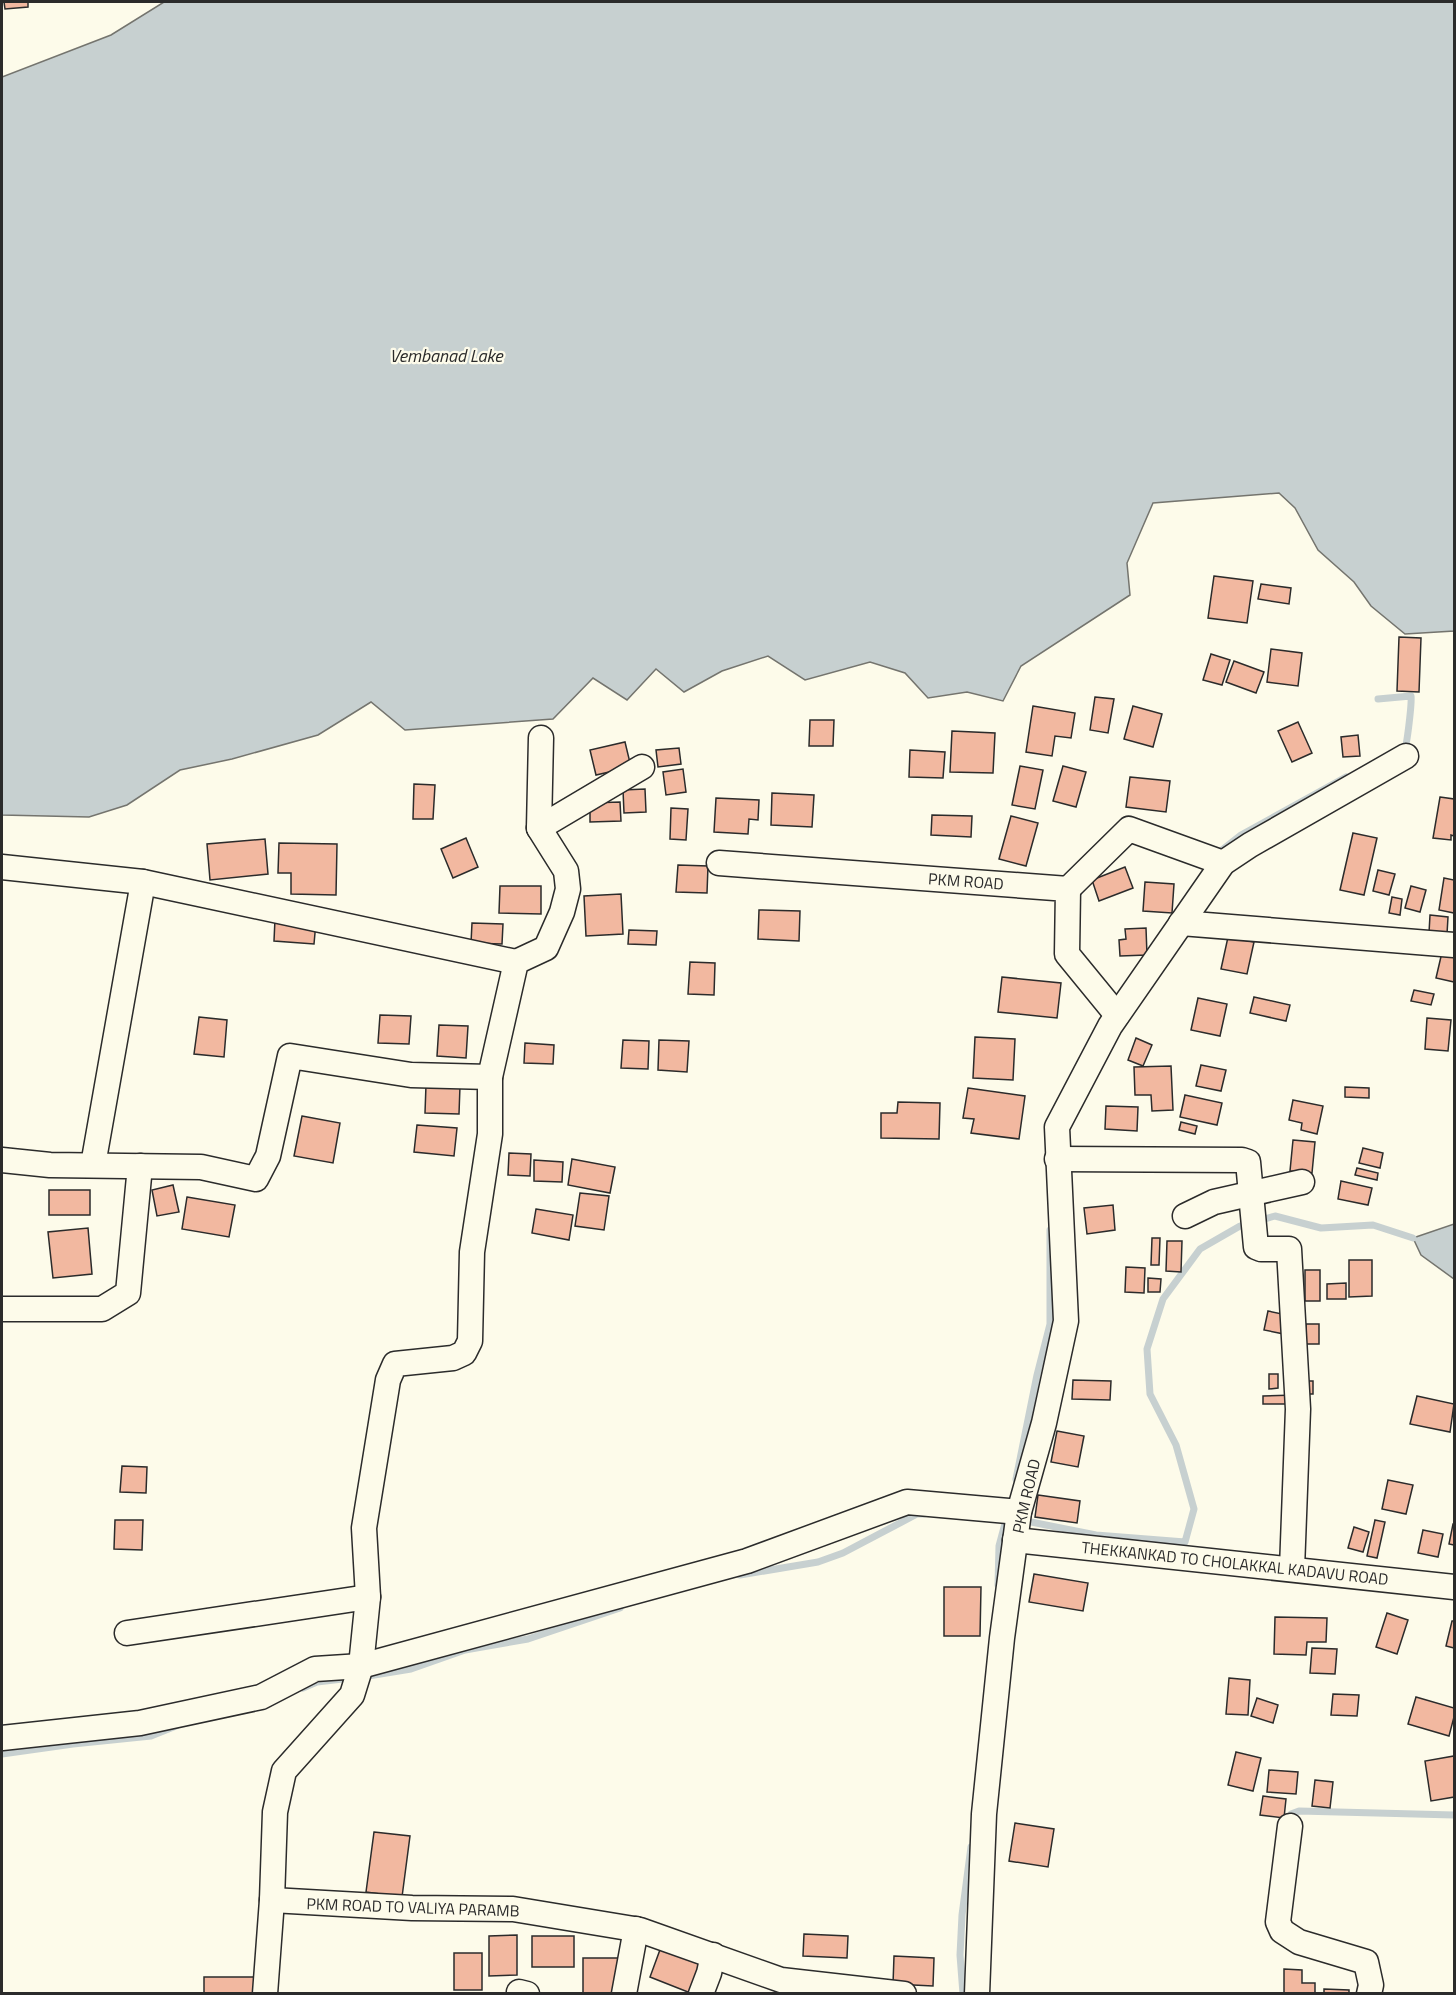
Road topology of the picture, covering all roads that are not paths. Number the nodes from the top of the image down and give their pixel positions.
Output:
1 (541, 738) dead end
2 (1406, 756) dead end
3 (642, 767) dead end
4 (539, 828) junction
5 (719, 863) dead end
6 (1223, 863) junction
7 (2, 867) edge
8 (143, 882) junction
9 (1068, 889) junction
10 (1181, 923) junction
11 (1455, 945) edge
12 (516, 962) junction
13 (1117, 1015) junction
14 (489, 1077) junction
15 (1057, 1159) junction
16 (2, 1160) edge
17 (93, 1165) junction
18 (140, 1166) junction
19 (1302, 1182) dead end
20 (1250, 1192) junction
21 (1185, 1216) dead end
22 (2, 1309) edge
23 (1019, 1512) junction
24 (1015, 1540) junction
25 (1292, 1569) junction
26 (1455, 1587) edge
27 (368, 1597) junction
28 (127, 1633) dead end
29 (361, 1666) junction
30 (2, 1738) edge
31 (1290, 1826) dead end
32 (272, 1900) junction
33 (636, 1929) junction
34 (713, 1955) junction
35 (265, 1994) edge
36 (624, 1994) edge
37 (700, 1994) edge
38 (904, 1994) edge
39 (977, 1994) edge
40 (1369, 1994) edge

1 - 4 street
2 - 6 street, PKM ROAD
3 - 4 street
4 - 12 street
5 - 9 street, PKM ROAD
6 - 9 street
6 - 10 street, PKM ROAD
7 - 8 street
8 - 12 street
8 - 17 street
9 - 13 street
10 - 11 street
10 - 13 street, PKM ROAD
12 - 14 street
13 - 15 street, PKM ROAD
14 - 18 street
14 - 27 street
15 - 20 street
15 - 23 street, PKM ROAD
16 - 17 street
17 - 18 street
18 - 22 street
19 - 20 street
20 - 21 street
20 - 25 street
23 - 24 street, PKM ROAD
23 - 29 street
24 - 25 street, THEKKANKAD TO CHOLAKKAL KADAVU ROAD
24 - 39 street, PKM ROAD
25 - 26 street, THEKKANKAD TO CHOLAKKAL KADAVU ROAD
27 - 28 street
27 - 29 street
29 - 30 street
29 - 32 street
31 - 40 street
32 - 33 street, PKM ROAD TO VALIYA PARAMB
32 - 35 street
33 - 34 street, PKM ROAD TO VALIYA PARAMB
33 - 36 street
34 - 37 street
34 - 38 street, PKM ROAD TO VALIYA PARAMB

